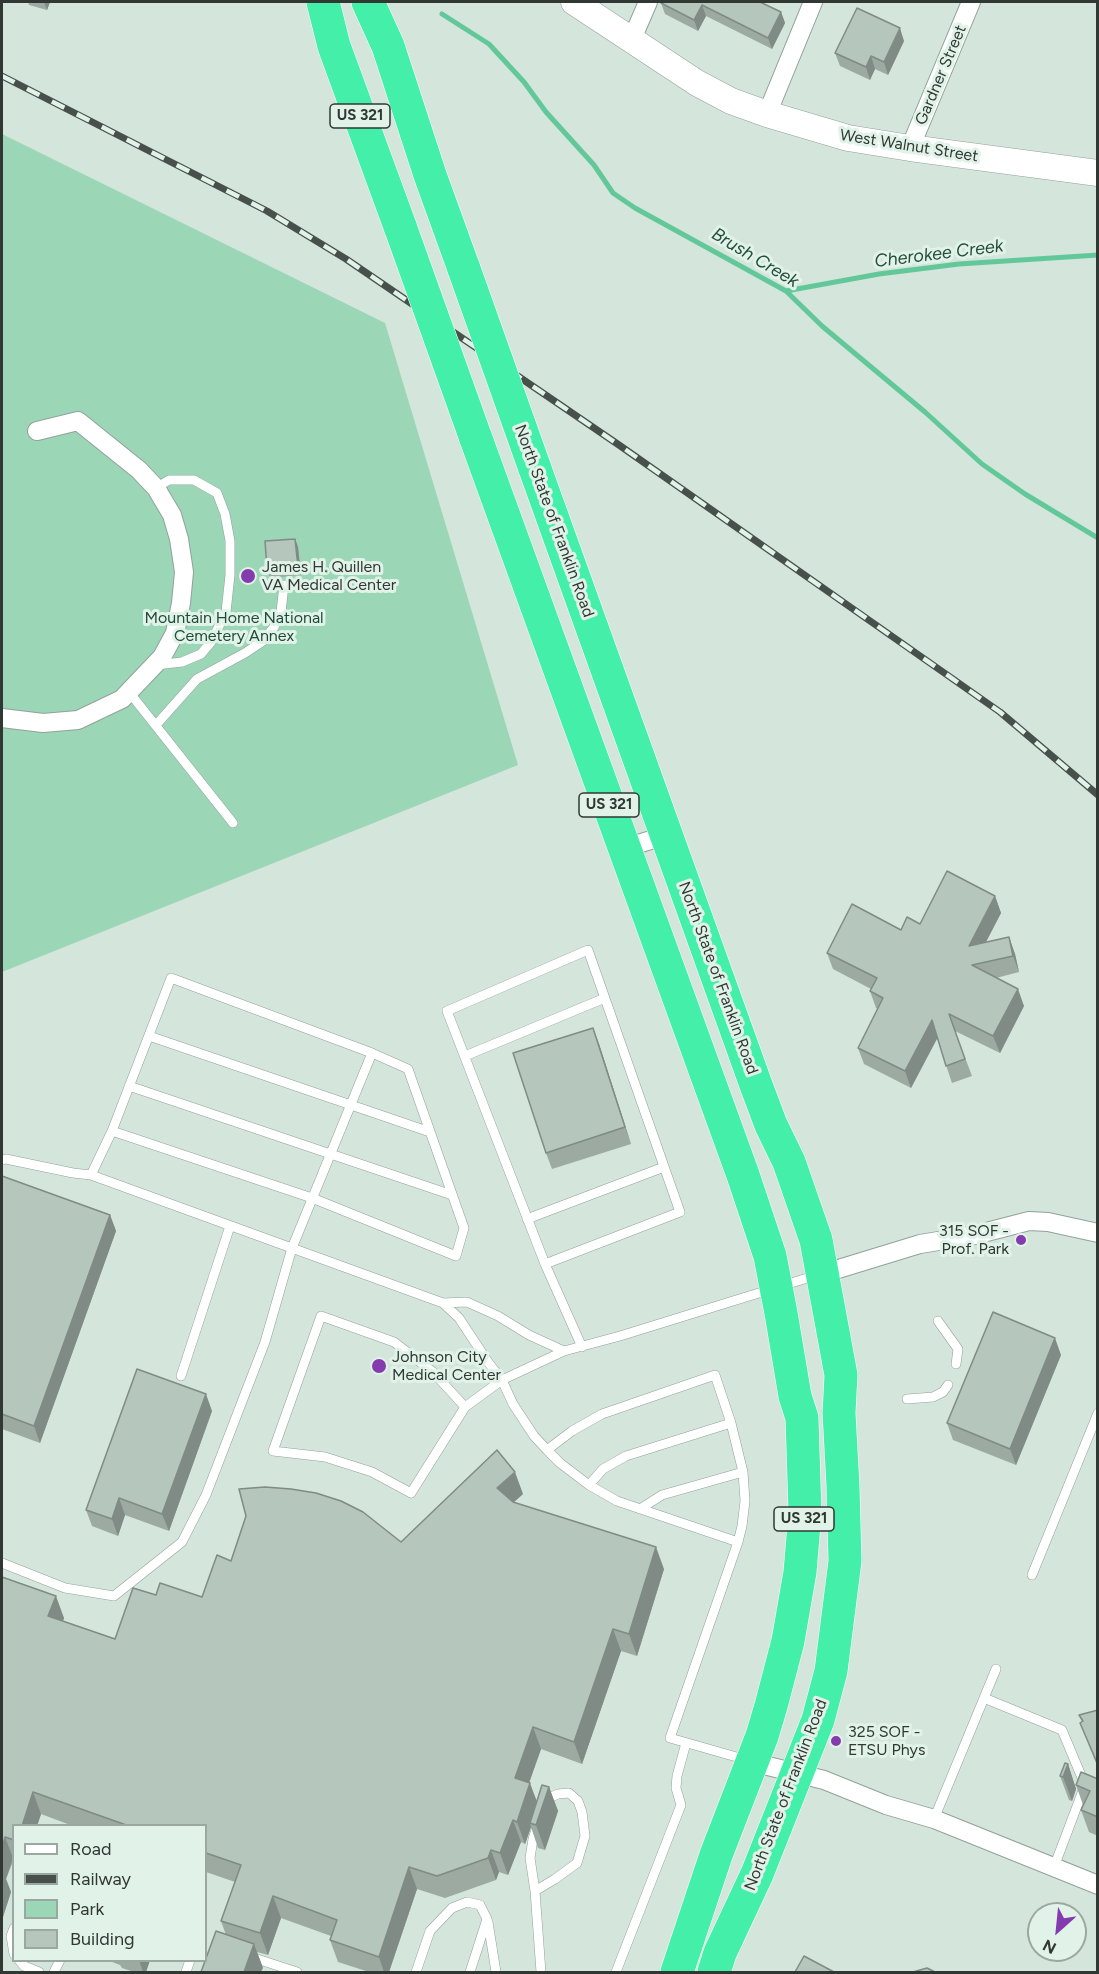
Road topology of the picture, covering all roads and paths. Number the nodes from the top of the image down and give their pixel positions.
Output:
1 (323, 2) edge
2 (368, 2) edge
3 (393, 2) edge
4 (574, 2) edge
5 (648, 2) edge
6 (813, 2) edge
7 (971, 2) edge
8 (632, 39) junction
9 (388, 46) junction
10 (767, 114) junction
11 (910, 148) junction
12 (1098, 173) edge
13 (37, 431) dead end
14 (156, 488) junction
15 (284, 585) dead end
16 (154, 665) junction
17 (129, 692) junction
18 (2, 718) edge
19 (156, 725) junction
20 (232, 823) dead end
21 (667, 835) junction
22 (625, 848) junction
23 (605, 998) junction
24 (149, 1036) junction
25 (372, 1053) junction
26 (465, 1056) junction
27 (129, 1086) junction
28 (351, 1104) junction
29 (112, 1131) junction
30 (430, 1132) junction
31 (330, 1153) junction
32 (2, 1160) edge
33 (664, 1167) junction
34 (92, 1175) junction
35 (452, 1195) junction
36 (312, 1198) junction
37 (527, 1218) junction
38 (230, 1226) junction
39 (1098, 1233) edge
40 (292, 1248) junction
41 (545, 1264) junction
42 (822, 1274) junction
43 (777, 1288) junction
44 (443, 1303) junction
45 (938, 1321) dead end
46 (582, 1347) junction
47 (564, 1351) junction
48 (956, 1364) dead end
49 (181, 1376) dead end
50 (502, 1380) junction
51 (948, 1385) dead end
52 (907, 1399) dead end
53 (465, 1407) junction
54 (1098, 1413) edge
55 (731, 1423) junction
56 (547, 1450) junction
57 (743, 1472) junction
58 (589, 1485) junction
59 (640, 1509) junction
60 (738, 1542) junction
61 (2, 1563) edge
62 (1032, 1575) dead end
63 (996, 1669) dead end
64 (984, 1698) junction
65 (686, 1743) junction
66 (752, 1762) junction
67 (797, 1773) junction
68 (934, 1819) junction
69 (1054, 1867) junction
70 (1098, 1885) edge
71 (535, 1890) junction
72 (487, 1919) junction
73 (245, 1956) edge
74 (21, 1962) edge
75 (39, 1972) edge
76 (297, 1972) edge
77 (416, 1972) edge
78 (470, 1972) edge
79 (496, 1972) edge
80 (541, 1972) edge
81 (616, 1972) edge
82 (676, 1972) edge
83 (714, 1972) edge

1 - 22 highway, US 321, bridge
2 - 9 highway, North State of Franklin Road / US 321
3 - 9 highway
4 - 8 main road, West Walnut Street
5 - 8 street
6 - 10 street
7 - 11 street, Gardner Street
8 - 10 main road, West Walnut Street
9 - 21 highway, North State of Franklin Road / US 321, bridge
10 - 11 main road, West Walnut Street
11 - 12 main road, West Walnut Street
13 - 14 street
14 - 16 street
14 - 16 lane
15 - 19 lane
16 - 17 street
17 - 18 street
17 - 19 lane
19 - 20 lane
21 - 22 street
21 - 42 highway, North State of Franklin Road / US 321
22 - 43 highway, US 321
23 - 26 lane
23 - 26 lane
23 - 33 lane
24 - 25 lane
24 - 27 lane
24 - 28 lane
25 - 28 lane
25 - 30 lane
26 - 37 lane
27 - 29 lane
27 - 31 lane
28 - 30 lane
28 - 31 lane
29 - 34 lane
29 - 36 lane
30 - 35 lane
31 - 35 lane
31 - 36 lane
32 - 34 lane
33 - 37 lane
33 - 41 lane
34 - 38 lane
35 - 36 lane
36 - 40 lane
37 - 41 lane
38 - 40 lane
38 - 49 lane
39 - 42 street
40 - 44 lane
40 - 61 lane
41 - 46 lane
42 - 43 lane
42 - 67 highway, North State of Franklin Road / US 321
43 - 46 lane
43 - 66 highway, US 321
44 - 47 lane
44 - 50 lane
45 - 48 lane
46 - 47 lane
47 - 50 lane
50 - 53 lane
50 - 56 lane
51 - 52 lane
53 - 53 lane
54 - 62 lane
55 - 56 lane
55 - 57 lane
55 - 58 lane
56 - 58 lane
57 - 59 lane
57 - 60 lane
58 - 59 lane
59 - 60 lane
60 - 65 lane
63 - 64 lane
64 - 68 lane
64 - 69 lane
65 - 66 lane
65 - 81 lane
66 - 67 street
66 - 82 highway, US 321
67 - 68 street
67 - 83 highway, North State of Franklin Road / US 321
68 - 69 street
69 - 70 street
71 - 71 lane
71 - 80 lane
72 - 77 lane
72 - 78 lane
72 - 79 lane
73 - 76 lane
74 - 75 lane

